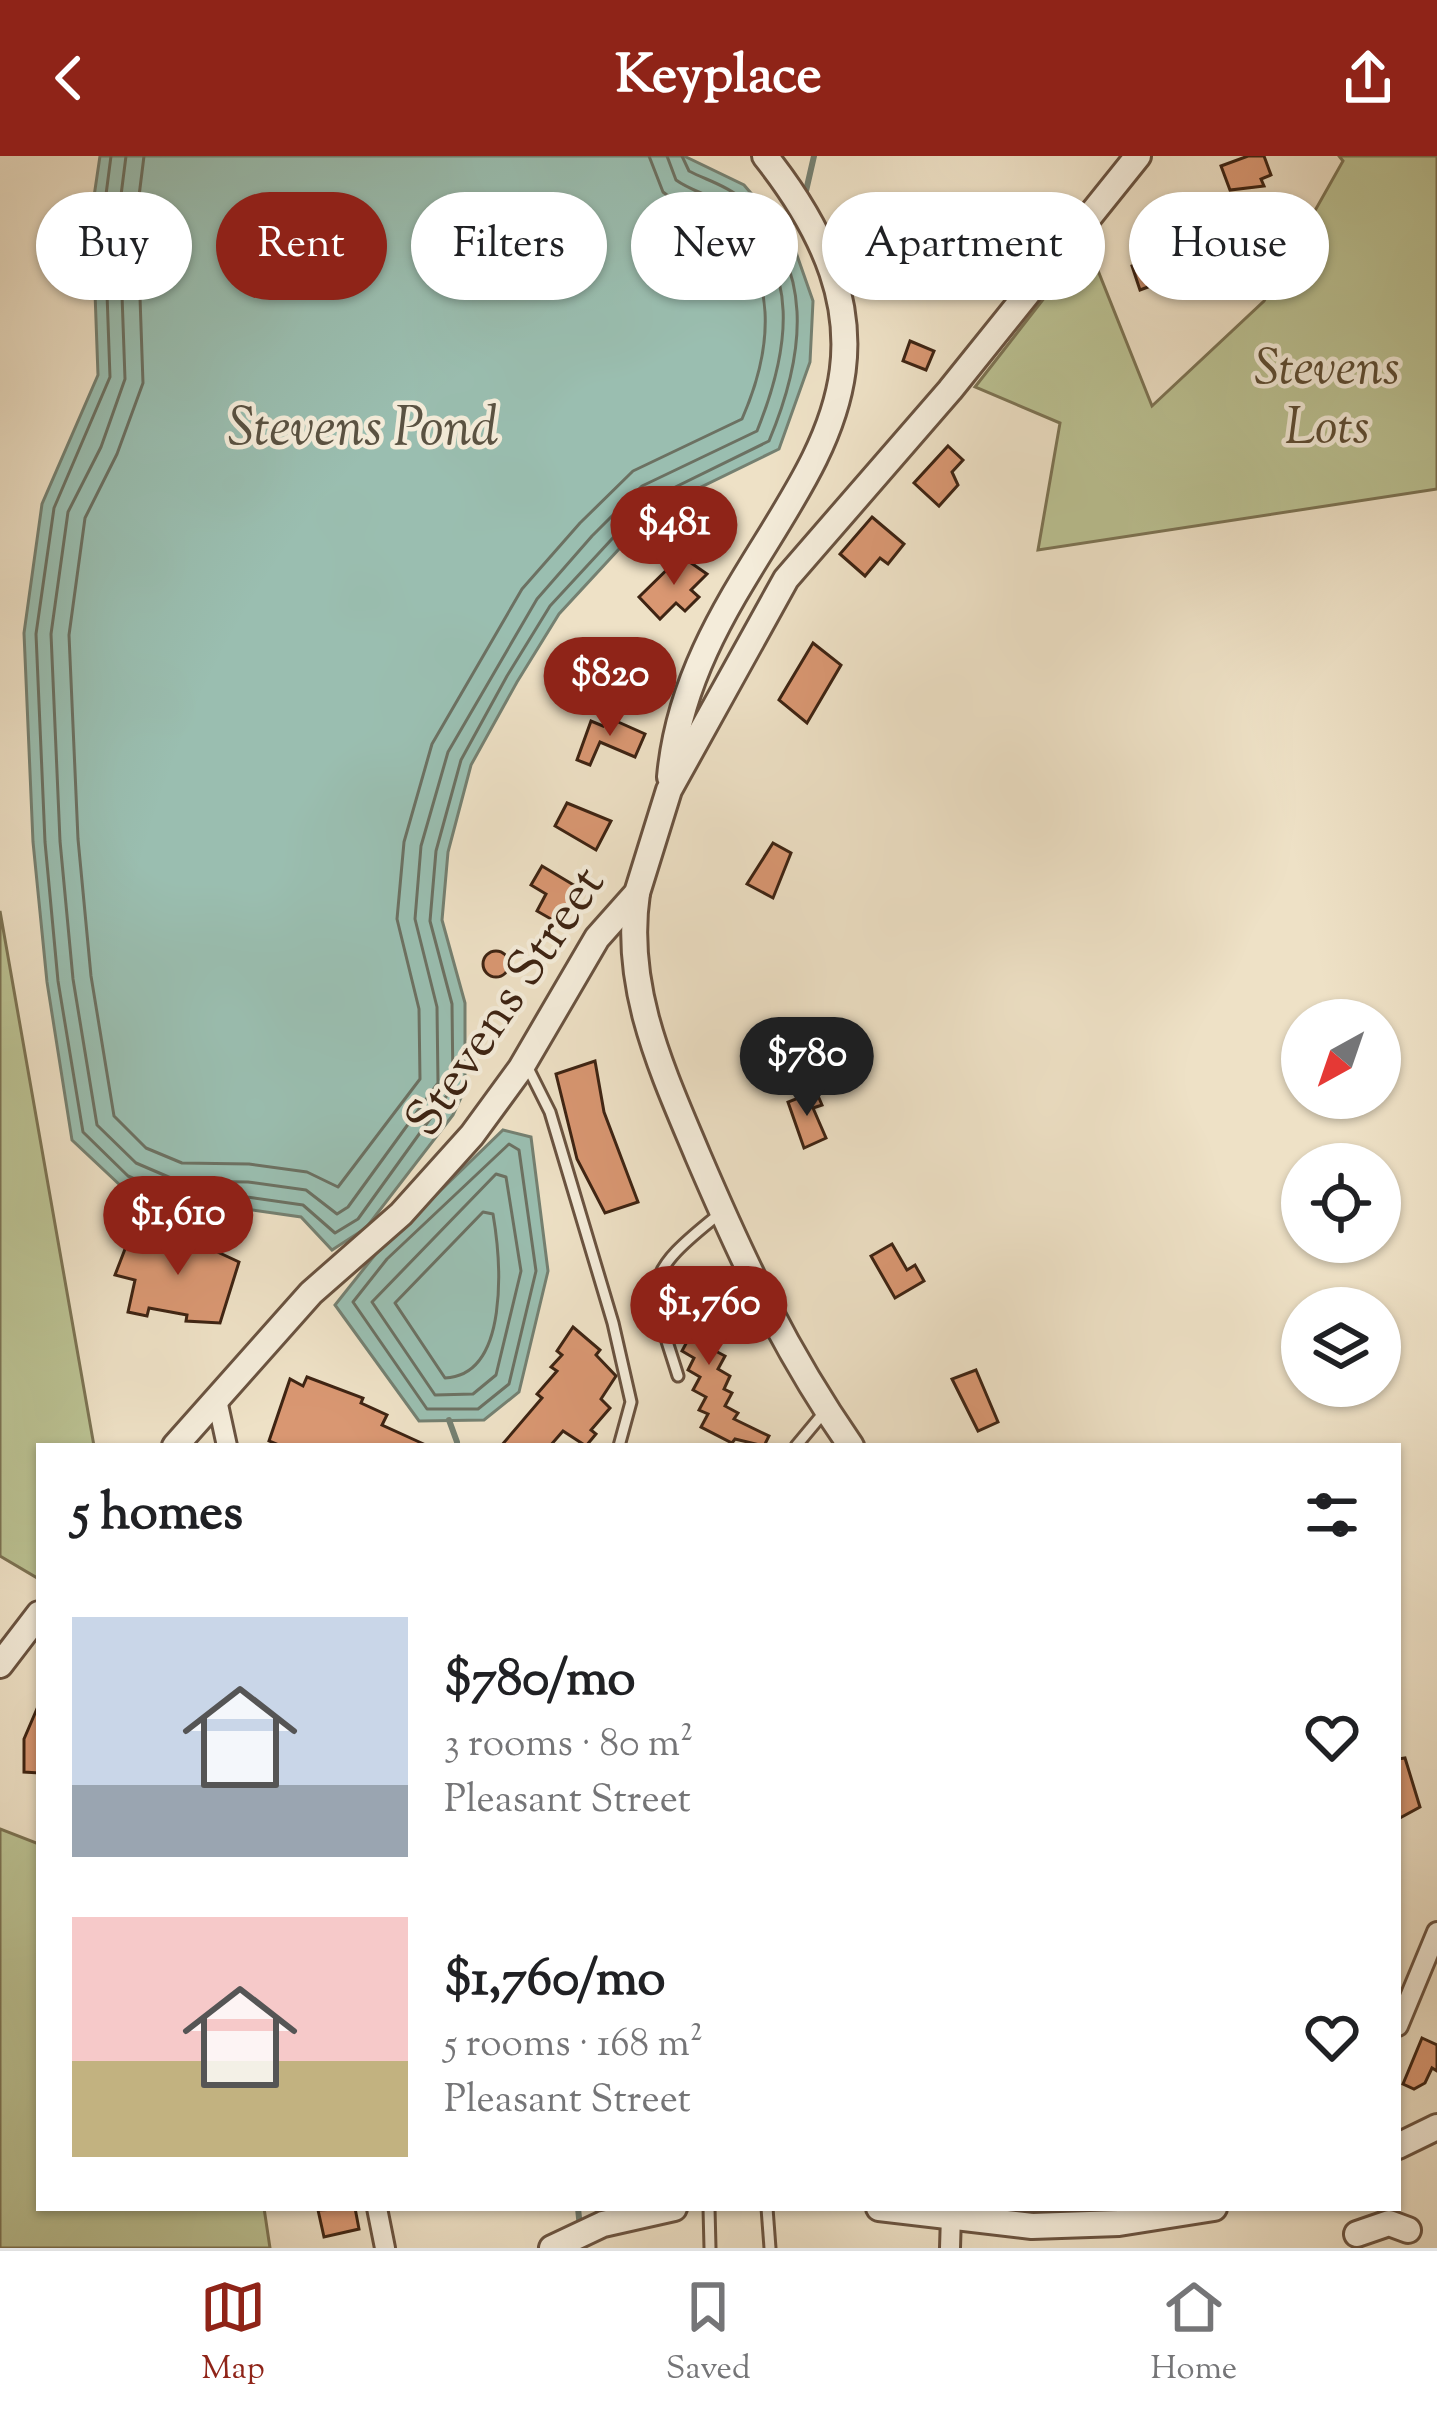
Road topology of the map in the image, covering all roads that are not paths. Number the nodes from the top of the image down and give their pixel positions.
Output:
1 (765, 156) edge
2 (1138, 156) edge
3 (669, 790) junction
4 (638, 893) junction
5 (524, 1061) junction
6 (722, 1212) junction
7 (678, 1376) dead end
8 (217, 1400) junction
9 (826, 1410) junction
10 (179, 1443) edge
11 (225, 1443) edge
12 (620, 1443) edge
13 (798, 1443) edge
14 (849, 1443) edge
15 (36, 1618) edge
16 (0, 1665) edge
17 (1437, 1932) edge
18 (1401, 2019) edge
19 (1437, 2127) edge
20 (1401, 2145) edge
21 (378, 2211) edge
22 (664, 2211) edge
23 (709, 2211) edge
24 (766, 2211) edge
25 (910, 2211) edge
26 (1176, 2211) edge
27 (1354, 2211) edge
28 (1395, 2211) edge
29 (951, 2215) junction
30 (1114, 2216) edge
31 (570, 2239) edge
32 (1416, 2239) edge
33 (1357, 2241) edge
34 (385, 2248) edge
35 (710, 2248) edge
36 (770, 2248) edge
37 (950, 2248) edge

1 - 3 street
2 - 3 street, Stevens Street
3 - 4 street, Stevens Street
4 - 5 street, Stevens Street
4 - 6 street
5 - 8 street, Stevens Street
5 - 12 lane
6 - 7 lane
6 - 9 street
8 - 10 street, Stevens Street
8 - 11 street
9 - 13 lane
9 - 14 street
15 - 16 street
17 - 18 street
19 - 20 street
21 - 34 street
22 - 31 street
23 - 35 lane
24 - 36 lane
25 - 29 street
26 - 30 street
27 - 33 street
28 - 32 street
29 - 30 street
29 - 37 street
32 - 33 street

